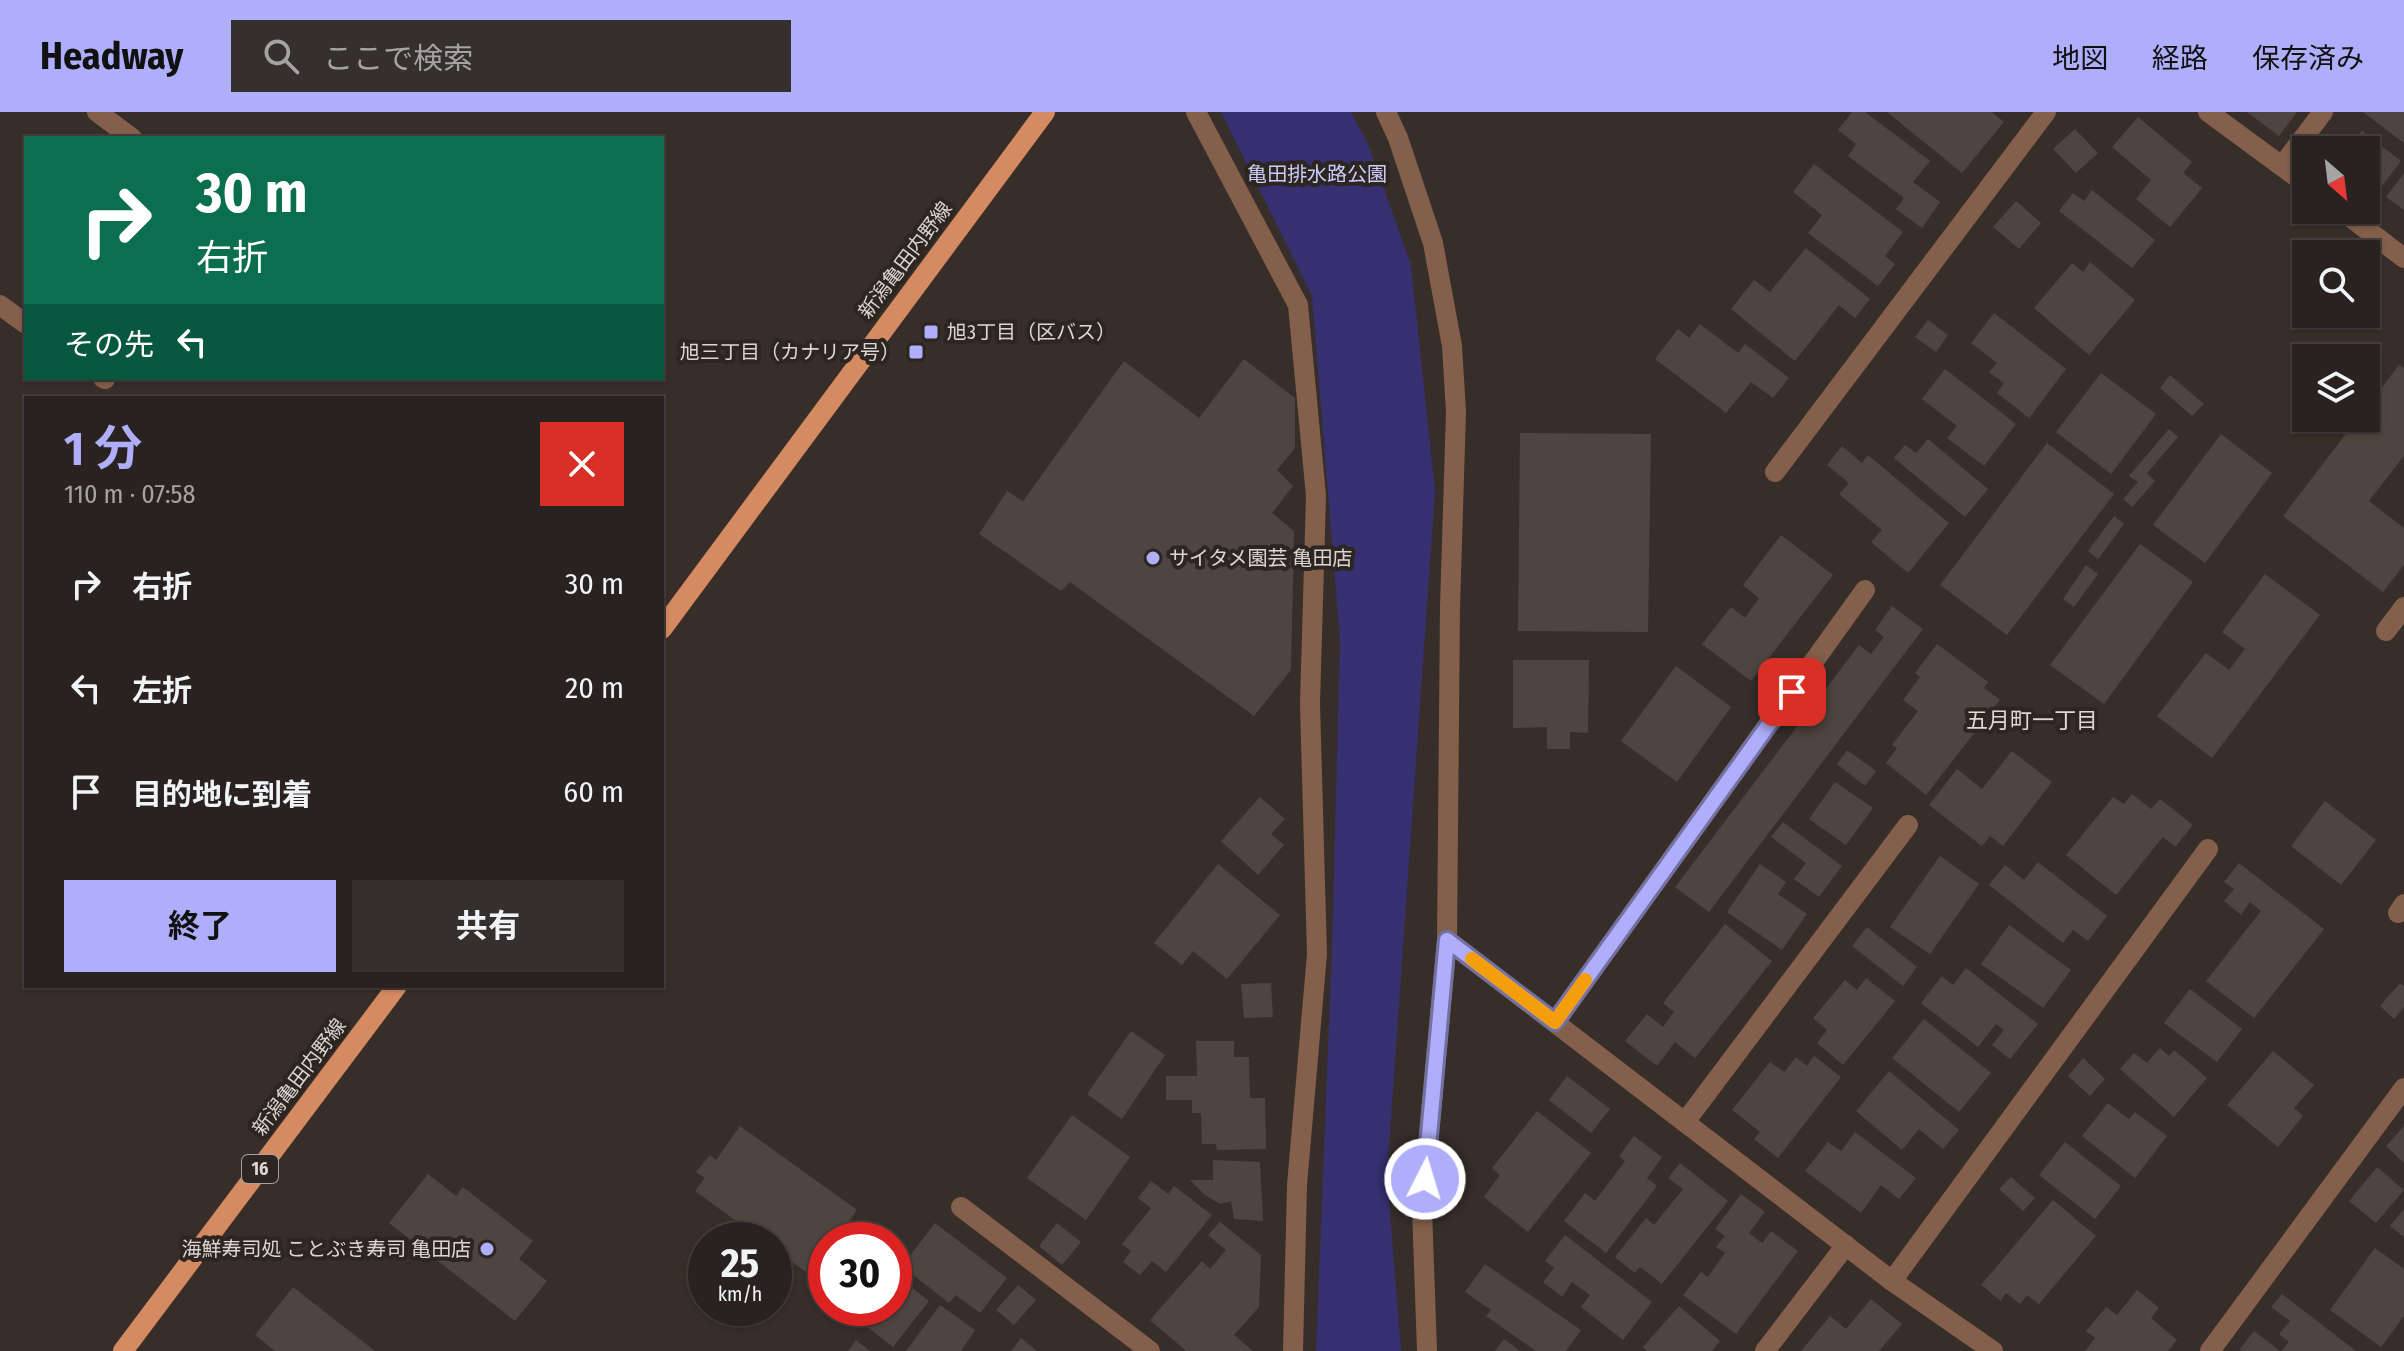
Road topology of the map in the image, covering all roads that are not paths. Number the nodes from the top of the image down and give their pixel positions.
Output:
1 (97, 112) edge
2 (1045, 112) edge
3 (1196, 112) edge
4 (1386, 112) edge
5 (2046, 112) edge
6 (2208, 112) edge
7 (2323, 112) edge
8 (129, 136) edge
9 (2282, 166) junction
10 (2292, 174) edge
11 (2359, 224) edge
12 (2404, 258) edge
13 (0, 305) edge
14 (24, 323) edge
15 (1775, 472) dead end
16 (1865, 590) dead end
17 (2404, 607) edge
18 (664, 626) edge
19 (2386, 631) dead end
20 (1908, 825) dead end
21 (2208, 849) dead end
22 (1447, 940) junction
23 (395, 988) edge
24 (1555, 1022) junction
25 (2404, 1088) edge
26 (1685, 1122) junction
27 (961, 1207) dead end
28 (1846, 1245) junction
29 (1892, 1281) junction
30 (123, 1351) edge
31 (1150, 1351) edge
32 (1293, 1351) edge
33 (1427, 1351) edge
34 (1765, 1351) edge
35 (1993, 1351) edge
36 (2210, 1351) edge

1 - 8 street
2 - 18 main road, 新潟亀田内野線
3 - 32 street
4 - 22 street
5 - 15 street
6 - 9 street
7 - 9 street
9 - 10 street
11 - 12 street
13 - 14 street
16 - 24 street
17 - 19 street
20 - 26 street
21 - 29 street
22 - 24 street
22 - 33 street
23 - 30 main road, 新潟亀田内野線 / 16
24 - 26 street
25 - 36 street
26 - 28 street
27 - 31 street
28 - 29 street
28 - 34 street
29 - 35 street

